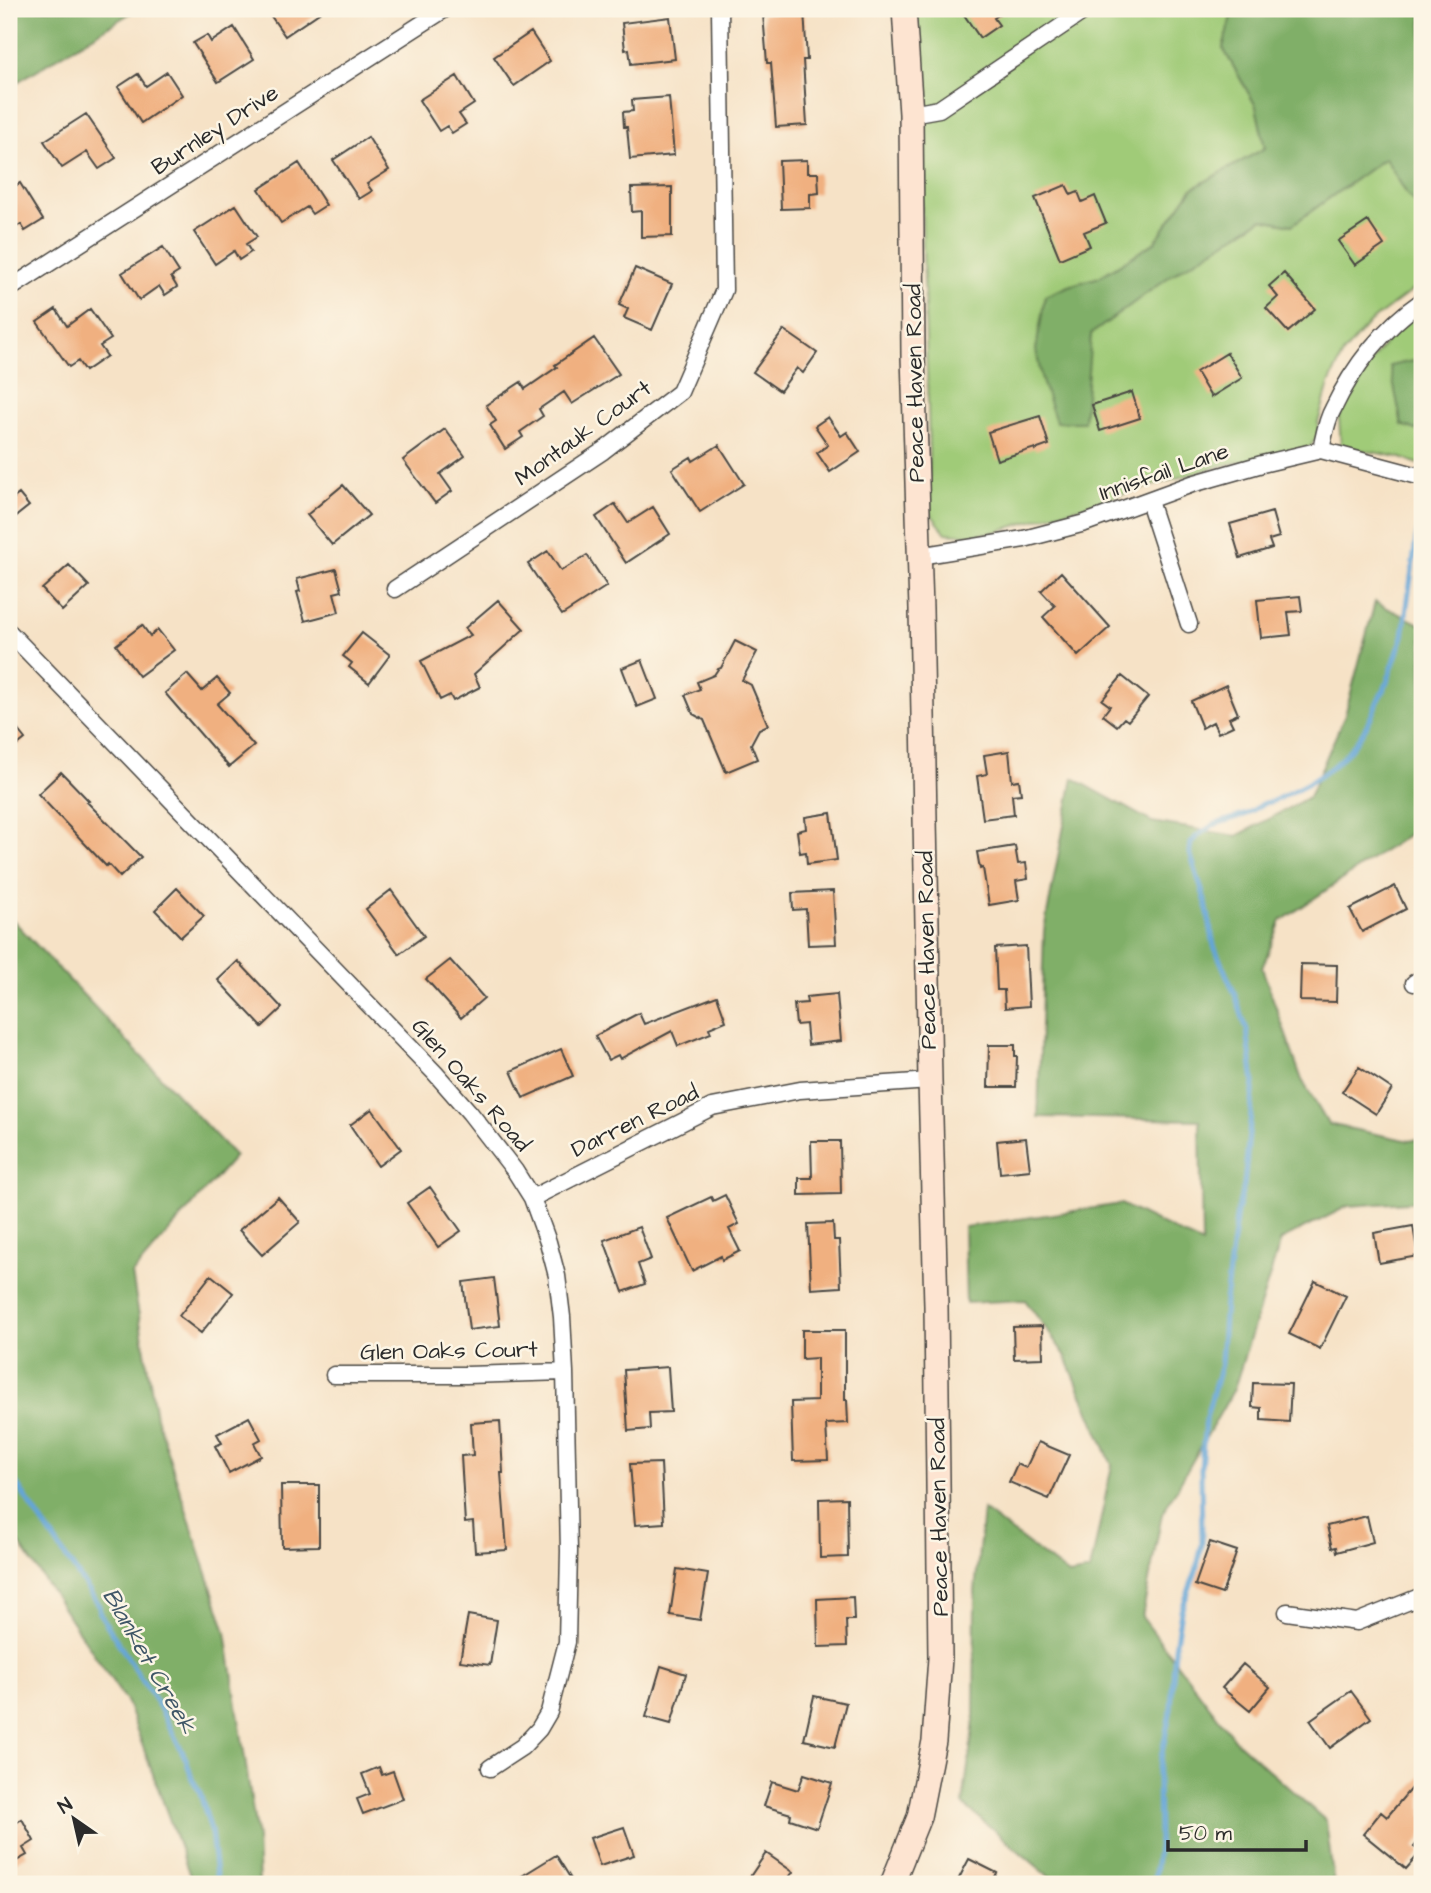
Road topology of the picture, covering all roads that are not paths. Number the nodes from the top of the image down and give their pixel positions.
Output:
1 (445, 9) edge
2 (720, 9) edge
3 (904, 9) edge
4 (1087, 9) edge
5 (911, 114) junction
6 (9, 289) edge
7 (1422, 301) edge
8 (1321, 450) junction
9 (1422, 477) edge
10 (1149, 501) junction
11 (919, 556) junction
12 (395, 589) dead end
13 (1189, 624) dead end
14 (9, 632) edge
15 (930, 1081) junction
16 (532, 1198) junction
17 (565, 1372) junction
18 (334, 1375) dead end
19 (1422, 1596) edge
20 (1287, 1612) dead end
21 (490, 1768) dead end
22 (892, 1884) edge

1 - 6 street, Burnley Drive
2 - 12 street, Montauk Court
3 - 5 main road, Peace Haven Road
4 - 5 street
5 - 11 main road, Peace Haven Road
7 - 8 street
8 - 9 street, Innisfail Lane
8 - 10 street, Innisfail Lane
10 - 11 street, Innisfail Lane
10 - 13 street
11 - 15 main road, Peace Haven Road
14 - 16 street, Glen Oaks Road
15 - 16 street, Darren Road
15 - 22 main road, Peace Haven Road
16 - 17 street, Glen Oaks Road
17 - 18 street, Glen Oaks Court
17 - 21 street, Glen Oaks Road
19 - 20 street

